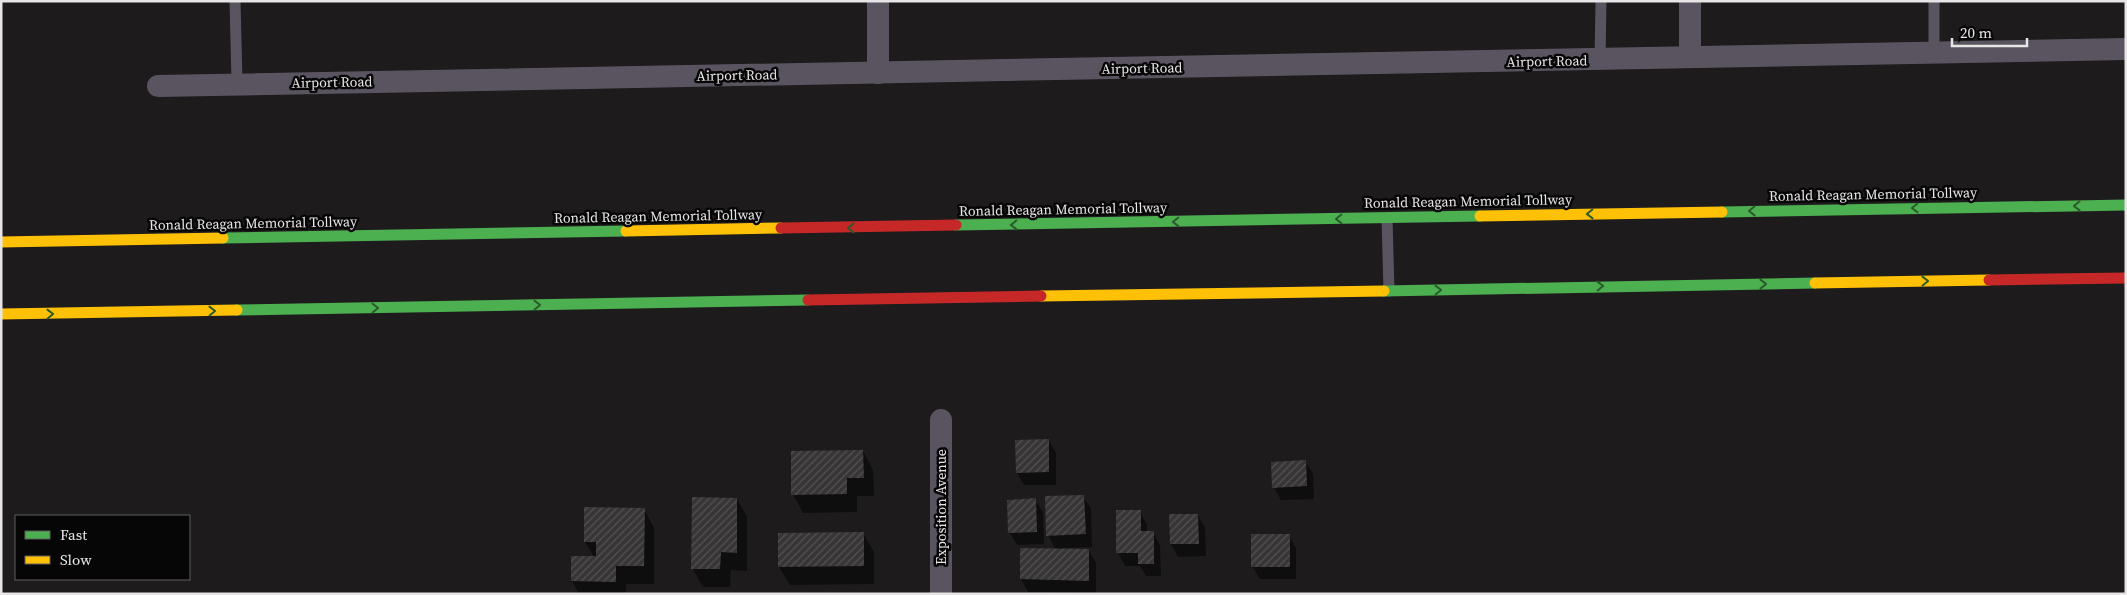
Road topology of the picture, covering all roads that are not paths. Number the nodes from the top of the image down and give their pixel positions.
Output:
1 (235, 1) edge
2 (878, 1) edge
3 (1601, 1) edge
4 (1690, 1) edge
5 (1934, 1) edge
6 (2126, 49) edge
7 (1934, 54) junction
8 (1690, 57) junction
9 (1600, 60) junction
10 (878, 73) junction
11 (236, 83) junction
12 (158, 86) dead end
13 (2126, 205) edge
14 (1387, 218) junction
15 (1, 242) edge
16 (2126, 278) edge
17 (1389, 291) junction
18 (1, 314) edge
19 (940, 420) dead end
20 (942, 594) edge

1 - 11 lane
2 - 10 street
3 - 9 lane
4 - 8 street
5 - 7 lane
6 - 7 street, Airport Road
7 - 8 street, Airport Road
8 - 9 street, Airport Road
9 - 10 street, Airport Road
10 - 11 street, Airport Road
11 - 12 street, Airport Road
13 -> 14 highway, Ronald Reagan Memorial Tollway
14 -> 15 highway, Ronald Reagan Memorial Tollway
14 - 17 lane
17 -> 16 highway
18 -> 17 highway
19 - 20 street, Exposition Avenue

